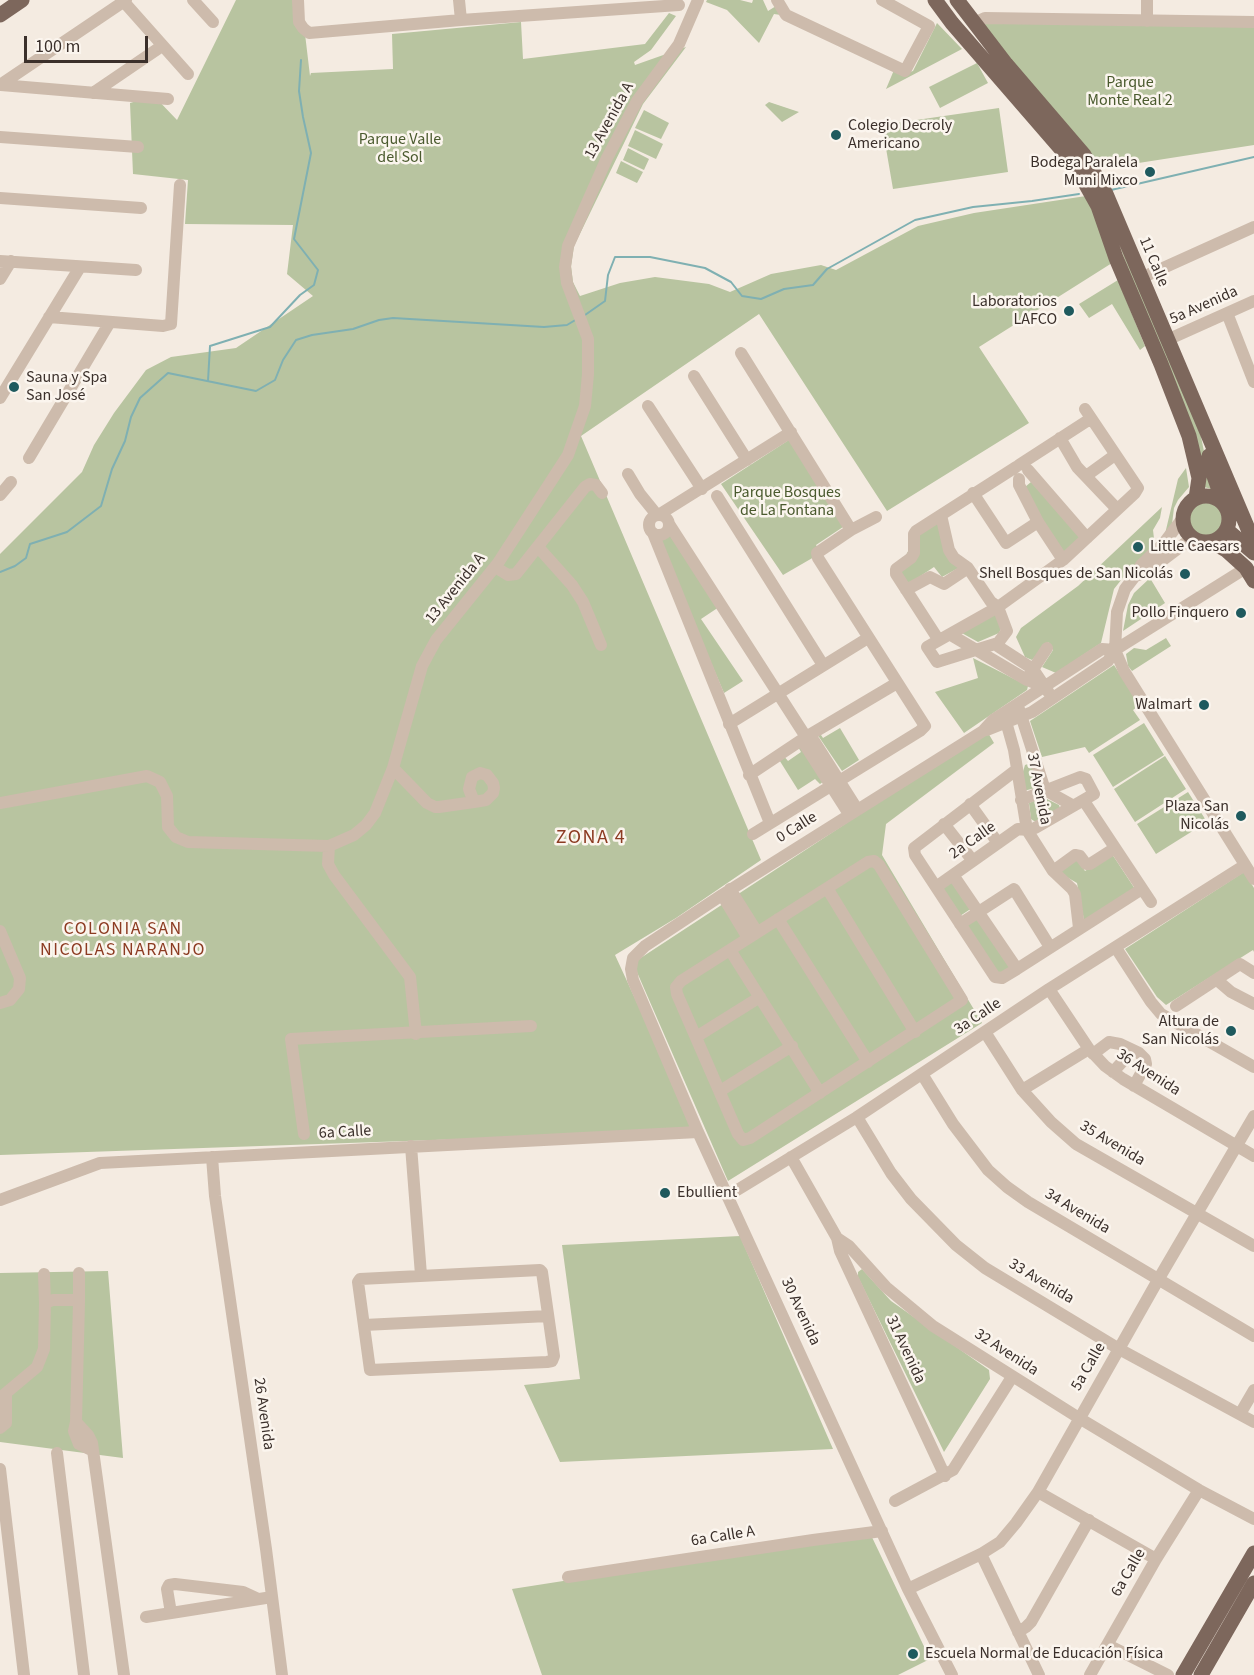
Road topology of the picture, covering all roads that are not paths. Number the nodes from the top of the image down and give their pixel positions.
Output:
1 (22, 0) edge
2 (193, 0) edge
3 (298, 0) edge
4 (459, 0) edge
5 (698, 0) edge
6 (777, 0) edge
7 (882, 0) edge
8 (936, 0) edge
9 (957, 0) edge
10 (1147, 0) edge
11 (125, 1) edge
12 (678, 2) edge
13 (0, 15) edge
14 (461, 20) junction
15 (1147, 21) junction
16 (213, 22) dead end
17 (974, 22) junction
18 (1254, 22) edge
19 (162, 46) junction
20 (188, 74) dead end
21 (0, 85) edge
22 (93, 93) junction
23 (168, 99) dead end
24 (0, 137) edge
25 (138, 147) dead end
26 (180, 185) dead end
27 (0, 198) edge
28 (141, 208) dead end
29 (1254, 227) edge
30 (6, 261) edge
31 (80, 267) junction
32 (136, 270) dead end
33 (1141, 278) junction
34 (0, 279) edge
35 (1254, 302) edge
36 (1227, 314) junction
37 (49, 317) junction
38 (110, 322) junction
39 (1167, 340) junction
40 (741, 353) dead end
41 (694, 376) dead end
42 (1254, 382) edge
43 (0, 398) edge
44 (648, 406) dead end
45 (1084, 409) dead end
46 (1092, 421) junction
47 (791, 432) junction
48 (1207, 432) junction
49 (1060, 438) junction
50 (1115, 455) junction
51 (29, 458) dead end
52 (747, 460) junction
53 (1018, 471) junction
54 (628, 474) dead end
55 (1086, 476) junction
56 (11, 482) dead end
57 (702, 489) junction
58 (602, 493) dead end
59 (973, 494) junction
60 (0, 495) edge
61 (717, 496) dead end
62 (1196, 498) junction
63 (1224, 504) junction
64 (1117, 509) junction
65 (941, 515) junction
66 (876, 517) dead end
67 (1183, 518) junction
68 (658, 521) junction
69 (1038, 522) junction
70 (851, 530) junction
71 (1227, 530) junction
72 (1086, 538) junction
73 (1192, 538) junction
74 (1212, 542) junction
75 (1254, 543) edge
76 (538, 547) junction
77 (1254, 553) edge
78 (1063, 560) junction
79 (495, 567) junction
80 (968, 568) junction
81 (1250, 574) edge
82 (1135, 576) junction
83 (906, 590) junction
84 (998, 607) junction
85 (951, 635) junction
86 (868, 638) junction
87 (938, 639) junction
88 (998, 643) junction
89 (602, 645) dead end
90 (1047, 648) dead end
91 (975, 649) junction
92 (1115, 650) junction
93 (1016, 658) junction
94 (824, 665) junction
95 (1034, 669) junction
96 (1010, 670) junction
97 (1027, 680) junction
98 (897, 683) junction
99 (1046, 687) junction
100 (779, 693) junction
101 (1053, 698) junction
102 (1020, 711) junction
103 (1005, 718) junction
104 (729, 724) junction
105 (1029, 734) junction
106 (806, 737) junction
107 (1011, 739) junction
108 (393, 768) junction
109 (1016, 770) junction
110 (749, 775) junction
111 (835, 784) junction
112 (1045, 790) junction
113 (1089, 798) junction
114 (1021, 800) junction
115 (474, 802) dead end
116 (0, 803) edge
117 (970, 804) junction
118 (1071, 805) junction
119 (853, 811) junction
120 (770, 824) junction
121 (944, 824) junction
122 (1027, 830) junction
123 (753, 834) dead end
124 (998, 843) junction
125 (329, 846) junction
126 (1115, 848) junction
127 (973, 861) junction
128 (1245, 865) junction
129 (1053, 871) junction
130 (953, 875) junction
131 (1254, 879) edge
132 (936, 887) junction
133 (827, 888) junction
134 (1142, 889) junction
135 (726, 892) junction
136 (1151, 902) dead end
137 (978, 911) junction
138 (778, 919) junction
139 (960, 924) junction
140 (1079, 928) junction
141 (0, 931) edge
142 (753, 935) junction
143 (1050, 947) junction
144 (1116, 948) junction
145 (730, 950) junction
146 (633, 958) joint
147 (1017, 969) junction
148 (1254, 973) edge
149 (1217, 980) junction
150 (1049, 989) junction
151 (760, 997) junction
152 (0, 1003) edge
153 (1254, 1004) edge
154 (1176, 1006) dead end
155 (531, 1026) dead end
156 (915, 1032) junction
157 (985, 1032) junction
158 (416, 1034) junction
159 (696, 1037) junction
160 (792, 1046) junction
161 (1133, 1050) junction
162 (1091, 1051) junction
163 (868, 1062) junction
164 (1254, 1067) edge
165 (1113, 1072) junction
166 (922, 1074) junction
167 (1134, 1086) junction
168 (1022, 1090) junction
169 (720, 1091) junction
170 (820, 1094) junction
171 (1254, 1116) edge
172 (857, 1117) junction
173 (698, 1132) junction
174 (304, 1134) dead end
175 (411, 1146) junction
176 (1236, 1146) junction
177 (1254, 1156) edge
178 (212, 1157) junction
179 (791, 1157) junction
180 (729, 1195) junction
181 (0, 1200) edge
182 (1197, 1212) junction
183 (837, 1238) junction
184 (1254, 1246) edge
185 (864, 1264) junction
186 (850, 1272) junction
187 (79, 1273) dead end
188 (44, 1274) dead end
189 (421, 1275) junction
190 (1158, 1280) junction
191 (80, 1302) junction
192 (45, 1303) junction
193 (548, 1316) junction
194 (364, 1325) junction
195 (1254, 1336) edge
196 (1119, 1349) junction
197 (1012, 1377) junction
198 (1254, 1390) edge
199 (3, 1396) edge
200 (1240, 1414) junction
201 (1078, 1418) junction
202 (1254, 1422) edge
203 (0, 1428) edge
204 (57, 1453) dead end
205 (0, 1468) edge
206 (945, 1476) junction
207 (1199, 1490) junction
208 (1038, 1492) junction
209 (895, 1501) dead end
210 (1254, 1519) edge
211 (1089, 1520) junction
212 (882, 1531) junction
213 (1254, 1553) edge
214 (981, 1554) junction
215 (1156, 1559) junction
216 (568, 1577) dead end
217 (1254, 1582) edge
218 (908, 1589) junction
219 (272, 1597) junction
220 (257, 1598) junction
221 (171, 1613) junction
222 (146, 1617) dead end
223 (1017, 1632) junction
224 (1108, 1644) junction
225 (24, 1675) edge
226 (84, 1675) edge
227 (124, 1675) edge
228 (282, 1675) edge
229 (952, 1675) edge
230 (1038, 1675) edge
231 (1090, 1675) edge
232 (1168, 1675) edge
233 (1183, 1675) edge
234 (1201, 1675) edge

1 - 13 main road
2 - 16 street
3 - 14 street
4 - 14 street
5 - 79 street, 13 Avenida A
6 - 7 street
8 - 17 main road
8 - 62 main road, 11 Calle
9 - 17 main road, 11 Calle
10 - 15 street
11 - 19 street
11 - 21 street
12 - 14 street
15 - 17 street
15 - 18 street
17 - 33 main road, 11 Calle
19 - 20 street
19 - 22 street
21 - 22 street
22 - 23 street
24 - 25 street
26 - 38 street
27 - 28 street
29 - 33 street
30 - 31 street
30 - 34 street
31 - 32 street
31 - 37 street
33 - 39 main road, 11 Calle
35 - 36 street, 5a Avenida
36 - 39 street, 5a Avenida
36 - 42 street
37 - 38 street
37 - 43 street
38 - 51 street
39 - 48 main road, 11 Calle
40 - 47 street
41 - 52 street
44 - 57 street
45 - 46 street
46 - 49 street
46 - 50 street
47 - 52 street
47 - 70 street
48 - 63 main road
48 - 75 main road, 11 Calle
49 - 53 street
49 - 55 street
50 - 55 street
50 - 64 street
52 - 57 street
53 - 59 street
53 - 69 street
53 - 72 street
54 - 68 street
55 - 64 street
56 - 60 street
57 - 68 street
58 - 76 street
59 - 65 street
59 - 69 street
61 - 94 street
62 - 63 main road
62 - 67 main road
63 - 71 main road
64 - 72 street
65 - 80 street
65 - 83 street
66 - 70 street
67 - 73 main road
67 - 82 street
68 - 100 street
68 - 104 street
69 - 78 street
70 - 86 street
71 - 74 main road
71 - 77 main road
72 - 78 street
73 - 74 main road
73 - 82 street
74 - 81 main road
76 - 79 street
76 - 89 street
78 - 84 street
79 - 108 street, 13 Avenida A
80 - 83 street
80 - 84 street
81 - 92 street, 0 Calle
82 - 92 street
83 - 87 street
84 - 85 street
84 - 88 street
85 - 87 street
85 - 91 street
86 - 94 street
86 - 98 street
87 - 91 street
88 - 91 street
88 - 93 street
90 - 95 street
91 - 96 street
92 - 99 street, 0 Calle
92 - 101 street, 0 Calle
92 - 128 street
93 - 95 street
93 - 96 street
94 - 100 street
95 - 97 street
95 - 99 street
96 - 97 street
97 - 99 street
98 - 106 street
98 - 111 street
99 - 101 street
99 - 102 street, 0 Calle
100 - 104 street
100 - 106 street
101 - 102 street, 0 Calle
102 - 103 street, 0 Calle
102 - 105 street
103 - 107 street, 37 Avenida
103 - 119 street, 0 Calle
104 - 110 street
105 - 107 street
105 - 112 street
106 - 110 street
106 - 111 street
107 - 109 street, 37 Avenida
108 - 115 street
108 - 125 street, 13 Avenida A
109 - 114 street, 37 Avenida
109 - 117 street
110 - 120 street
111 - 119 street
111 - 120 street
112 - 113 street
112 - 114 street
112 - 118 street
113 - 118 street, 2a Calle
113 - 126 street
114 - 122 street, 37 Avenida
116 - 125 street, 13 Avenida A
117 - 121 street
117 - 124 street
118 - 122 street, 2a Calle
119 - 135 street, 0 Calle
120 - 123 street
121 - 127 street
121 - 132 street
122 - 124 street, 2a Calle
122 - 129 street, 37 Avenida
124 - 127 street, 2a Calle
125 - 158 street
126 - 129 street
126 - 134 street
127 - 130 street, 2a Calle
128 - 131 street
128 - 144 street, 3a Calle
129 - 140 street, 37 Avenida
130 - 132 street, 2a Calle
130 - 137 street
132 - 139 street
133 - 138 street
133 - 156 street
133 - 156 street
134 - 136 street
134 - 140 street
135 - 142 street
135 - 146 street, 0 Calle
137 - 139 street
137 - 143 street
137 - 147 street
138 - 142 street
138 - 163 street
139 - 147 street
140 - 143 street
141 - 152 street
142 - 145 street
143 - 147 street
144 - 150 street, 3a Calle
144 - 164 street
145 - 151 street
145 - 159 street
146 - 173 street, 30 Avenida
148 - 149 street
149 - 153 street
149 - 154 street
150 - 157 street, 3a Calle
150 - 162 street, 36 Avenida
151 - 159 street
151 - 160 street
155 - 158 street
156 - 163 street
157 - 166 street, 3a Calle
157 - 168 street, 35 Avenida
158 - 174 street
159 - 169 street
160 - 169 street
160 - 170 street
161 - 162 street
161 - 165 street
161 - 167 street
162 - 165 street, 36 Avenida
162 - 168 street
163 - 170 street
165 - 167 street, 36 Avenida
166 - 172 street, 3a Calle
166 - 190 street, 34 Avenida
167 - 176 street, 36 Avenida
168 - 182 street, 35 Avenida
169 - 170 street
171 - 176 street, 5a Calle
172 - 179 street, 3a Calle
172 - 196 street, 33 Avenida
173 - 175 street, 6a Calle
173 - 180 street, 30 Avenida
175 - 178 street, 6a Calle
175 - 189 street
176 - 177 street, 36 Avenida
176 - 182 street, 5a Calle
178 - 181 street, 6a Calle
178 - 219 street, 26 Avenida
179 - 180 street, 3a Calle
179 - 183 street, 32 Avenida
180 - 212 street, 30 Avenida
182 - 184 street, 35 Avenida
182 - 190 street, 5a Calle
183 - 185 street, 32 Avenida
183 - 186 street, 31 Avenida
185 - 186 street
185 - 197 street, 32 Avenida
186 - 206 street, 31 Avenida
187 - 191 street
188 - 192 street
189 - 193 street
189 - 194 street
190 - 195 street, 34 Avenida
190 - 196 street, 5a Calle
191 - 192 street
191 - 227 street
192 - 199 street
193 - 194 street
193 - 194 street
196 - 200 street, 33 Avenida
196 - 201 street, 5a Calle
197 - 201 street, 32 Avenida
197 - 206 street
198 - 200 street
199 - 203 street
200 - 202 street, 33 Avenida
201 - 207 street, 32 Avenida
201 - 208 street, 5a Calle
204 - 226 street
205 - 225 street
206 - 209 street
207 - 210 street, 32 Avenida
207 - 215 street, 6a Calle
208 - 211 street
208 - 214 street, 5a Calle
211 - 215 street
211 - 223 street
212 - 216 street, 6a Calle A
212 - 218 street, 30 Avenida
213 - 233 main road
214 - 218 street, 5a Calle
214 - 223 street
215 - 224 street, 6a Calle
217 - 234 main road
218 - 229 street, 30 Avenida
219 - 220 street
219 - 228 street, 26 Avenida
220 - 221 street
220 - 221 street
221 - 222 street
223 - 230 street
224 - 231 street, 6a Calle
224 - 232 street

